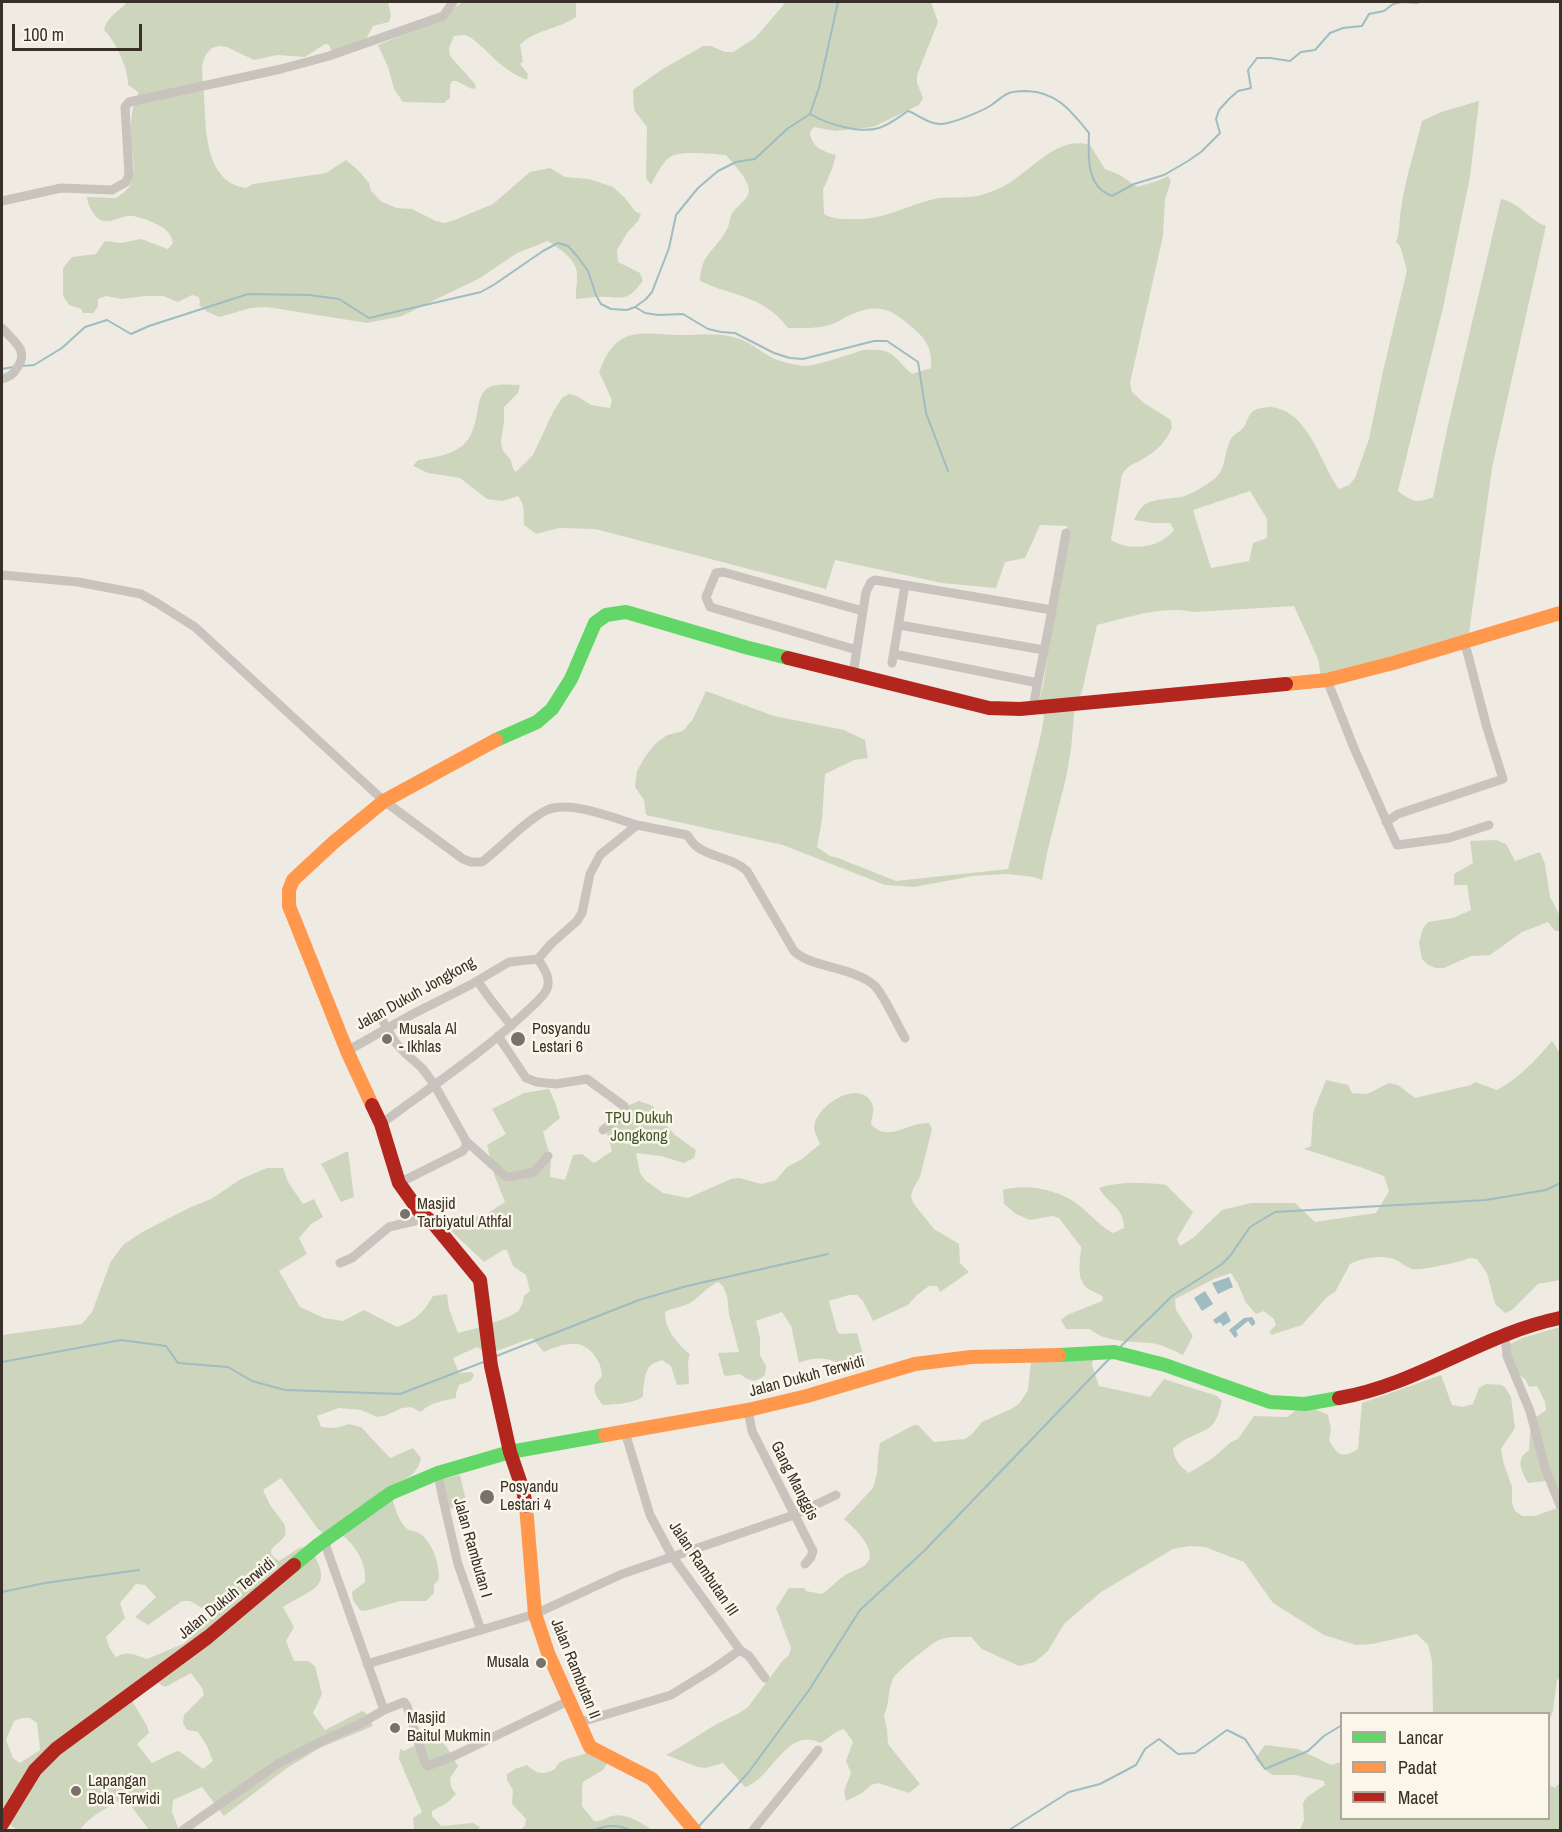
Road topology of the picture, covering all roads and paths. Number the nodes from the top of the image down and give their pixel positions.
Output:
1 (453, 2) edge
2 (2, 201) edge
3 (2, 328) edge
4 (2, 379) edge
5 (1066, 533) dead end
6 (2, 575) edge
7 (905, 585) junction
8 (863, 610) junction
9 (1052, 610) junction
10 (1560, 613) edge
11 (899, 625) junction
12 (1463, 642) junction
13 (857, 650) junction
14 (1044, 650) junction
15 (853, 674) junction
16 (1327, 680) junction
17 (1038, 683) junction
18 (1034, 706) junction
19 (384, 801) junction
20 (1386, 822) junction
21 (637, 825) junction
22 (1490, 825) dead end
23 (538, 959) junction
24 (478, 981) junction
25 (378, 1012) dead end
26 (511, 1026) junction
27 (387, 1029) junction
28 (498, 1036) junction
29 (905, 1038) dead end
30 (347, 1052) junction
31 (434, 1084) junction
32 (381, 1124) junction
33 (603, 1130) dead end
34 (466, 1141) junction
35 (548, 1156) dead end
36 (399, 1183) junction
37 (427, 1218) junction
38 (340, 1263) dead end
39 (1560, 1318) edge
40 (1505, 1336) junction
41 (748, 1410) junction
42 (625, 1432) junction
43 (510, 1452) junction
44 (438, 1473) junction
45 (836, 1495) dead end
46 (1560, 1505) edge
47 (794, 1515) junction
48 (324, 1541) junction
49 (672, 1556) junction
50 (805, 1564) dead end
51 (536, 1614) junction
52 (481, 1630) junction
53 (740, 1650) junction
54 (368, 1664) junction
55 (765, 1678) dead end
56 (568, 1701) junction
57 (384, 1710) junction
58 (578, 1723) junction
59 (818, 1749) dead end
60 (690, 1826) edge
61 (3, 1827) edge
62 (183, 1830) edge
63 (753, 1830) edge

1 - 2 street
3 - 4 street
5 - 9 street
6 - 19 street
7 - 8 street
7 - 9 street
7 - 11 street
8 - 13 street
8 - 13 street
9 - 14 street
10 - 12 street
11 - 14 street
11 - 17 street
12 - 16 street
12 - 20 street
13 - 15 street
14 - 17 street
15 - 18 street
15 - 19 street
16 - 18 street
16 - 20 street
17 - 18 street
19 - 21 street
19 - 30 street
20 - 22 street
21 - 23 street
21 - 29 street
23 - 24 street, Jalan Dukuh Jongkong
23 - 26 street
24 - 26 street
24 - 27 street, Jalan Dukuh Jongkong
25 - 27 street
26 - 28 street
27 - 30 street, Jalan Dukuh Jongkong
27 - 31 street
28 - 31 street
28 - 33 street
30 - 32 street, Jalan Dukuh Jongkong
31 - 32 street
31 - 34 street
32 - 36 street, Jalan Dukuh Jongkong
34 - 35 street
34 - 36 street
36 - 37 street, Jalan Dukuh Jongkong
37 - 38 street
37 - 43 street, Jalan Dukuh Jongkong
39 - 40 street, Jalan Dukuh Terwidi
40 - 41 street, Jalan Dukuh Terwidi
40 - 46 street
41 - 42 street, Jalan Dukuh Terwidi
41 - 47 street, Gang Manggis
42 - 43 street, Jalan Dukuh Terwidi
42 - 49 street, Jalan Rambutan III
43 - 44 street, Jalan Dukuh Terwidi
43 - 51 street, Jalan Rambutan II
44 - 48 street, Jalan Dukuh Terwidi
44 - 52 street, Jalan Rambutan I
45 - 47 street
47 - 49 street
47 - 50 street, Gang Manggis
48 - 54 street
48 - 61 street, Jalan Dukuh Terwidi
49 - 51 street
49 - 53 street, Jalan Rambutan III
51 - 52 street
51 - 56 street, Jalan Rambutan II
52 - 54 street
53 - 55 street, Jalan Rambutan III
53 - 58 street
54 - 57 street
56 - 57 street
56 - 58 street, Jalan Rambutan II
57 - 62 street
58 - 60 street, Jalan Rambutan II
59 - 63 street

